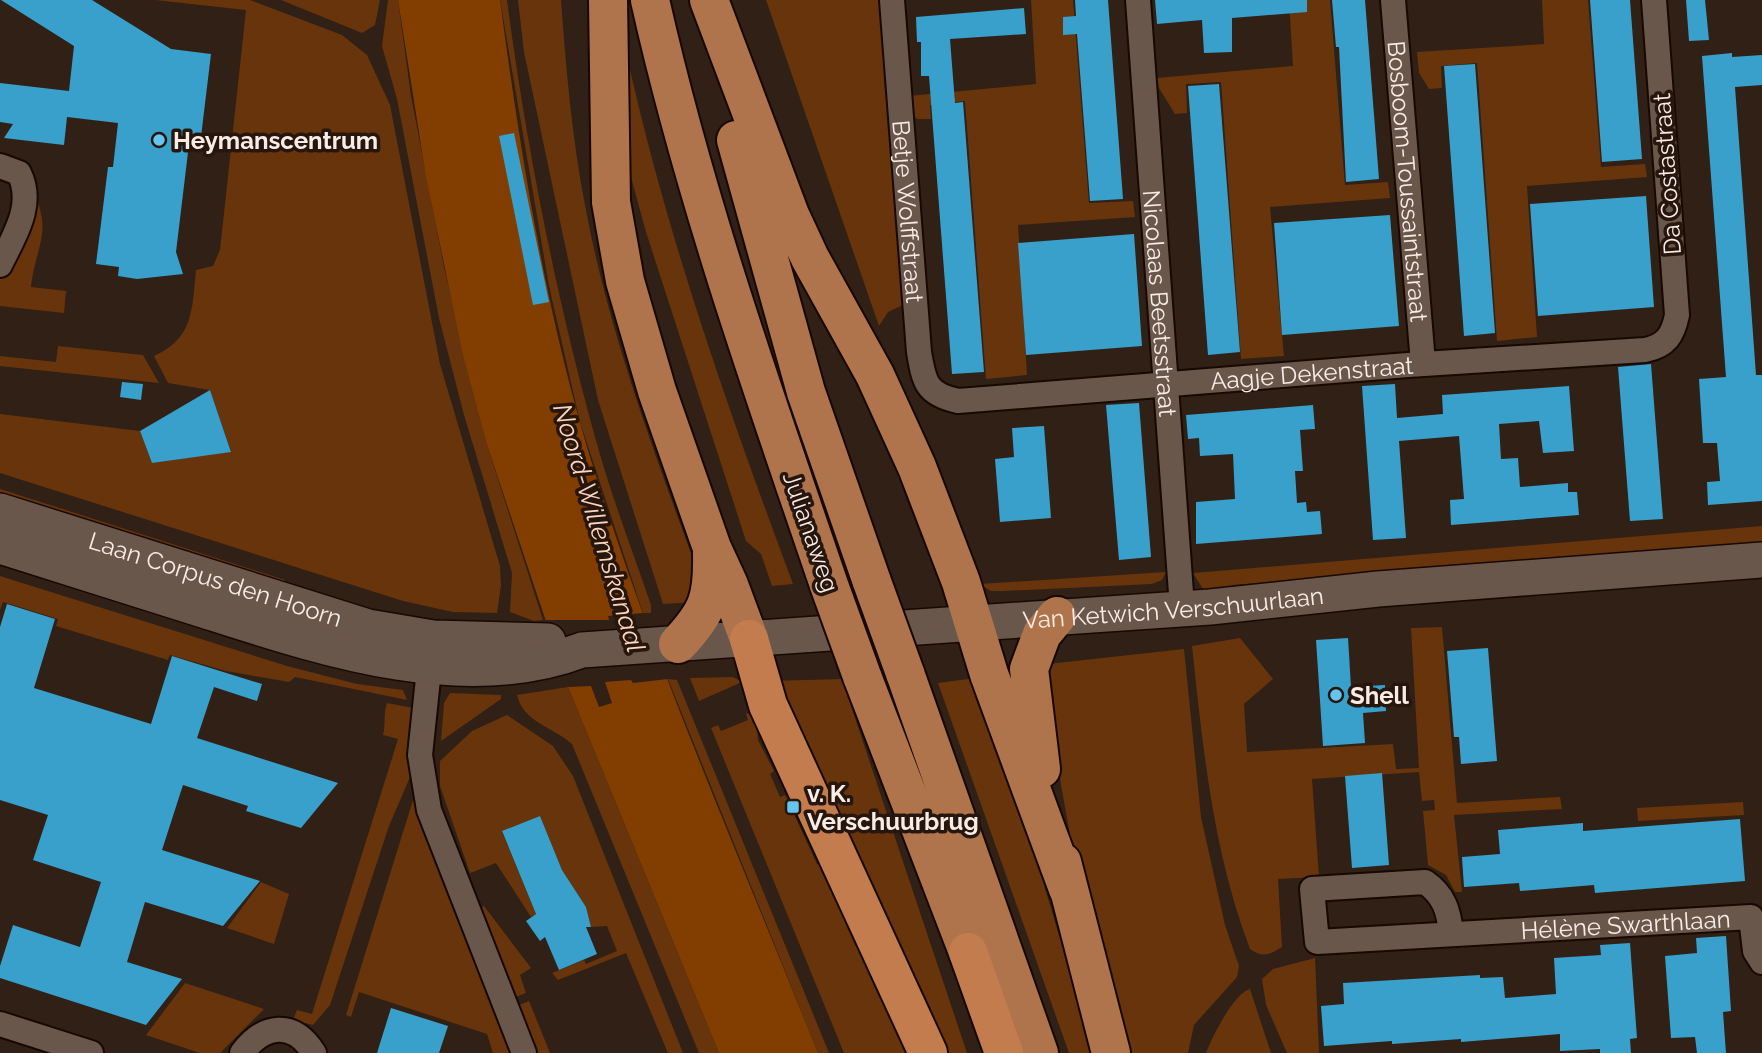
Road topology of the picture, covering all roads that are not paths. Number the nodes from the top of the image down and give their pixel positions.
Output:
1 (608, 0) edge
2 (650, 0) edge
3 (702, 0) edge
4 (709, 0) edge
5 (892, 0) edge
6 (1138, 0) edge
7 (1394, 0) edge
8 (1654, 0) edge
9 (0, 166) edge
10 (0, 265) edge
11 (1664, 344) joint
12 (1423, 363) junction
13 (1164, 384) junction
14 (958, 401) joint
15 (0, 511) edge
16 (0, 546) edge
17 (712, 548) junction
18 (1762, 560) edge
19 (1182, 607) junction
20 (1057, 615) junction
21 (972, 622) junction
22 (748, 639) junction
23 (667, 645) junction
24 (563, 650) joint
25 (431, 652) junction
26 (1068, 889) junction
27 (1451, 934) junction
28 (1762, 962) edge
29 (0, 1024) edge
30 (91, 1053) edge
31 (242, 1053) edge
32 (314, 1053) edge
33 (524, 1053) edge
34 (928, 1053) edge
35 (1004, 1053) edge
36 (1039, 1053) edge
37 (1111, 1053) edge

1 - 17 highway
2 - 35 highway, Julianaweg, bridge
3 - 36 highway, Julianaweg, bridge
4 - 21 highway
5 - 14 street, Betje Wolffstraat
6 - 13 street, Nicolaas Beetsstraat
7 - 12 street, Bosboom-Toussaintstraat
8 - 11 street, Da Costastraat
9 - 10 street
11 - 12 street, Aagje Dekenstraat
12 - 13 street, Aagje Dekenstraat
13 - 14 street, Aagje Dekenstraat
13 - 19 street, Nicolaas Beetsstraat
15 - 25 main road, Laan Corpus den Hoorn
16 - 25 main road, Laan Corpus den Hoorn
17 - 22 highway
17 - 23 highway
18 - 19 main road, Van Ketwich Verschuurlaan
19 - 20 main road, Van Ketwich Verschuurlaan
20 - 21 main road, Van Ketwich Verschuurlaan
20 - 26 highway
21 - 22 main road, Van Ketwich Verschuurlaan
21 - 26 highway
22 - 23 main road, Van Ketwich Verschuurlaan
22 - 34 highway
23 - 24 main road, Van Ketwich Verschuurlaan
24 - 25 main road, Laan Corpus den Hoorn
25 - 33 street
26 - 37 highway
27 - 27 street, Hélène Swarthlaan
27 - 28 street, Hélène Swarthlaan
29 - 30 street
31 - 32 street

